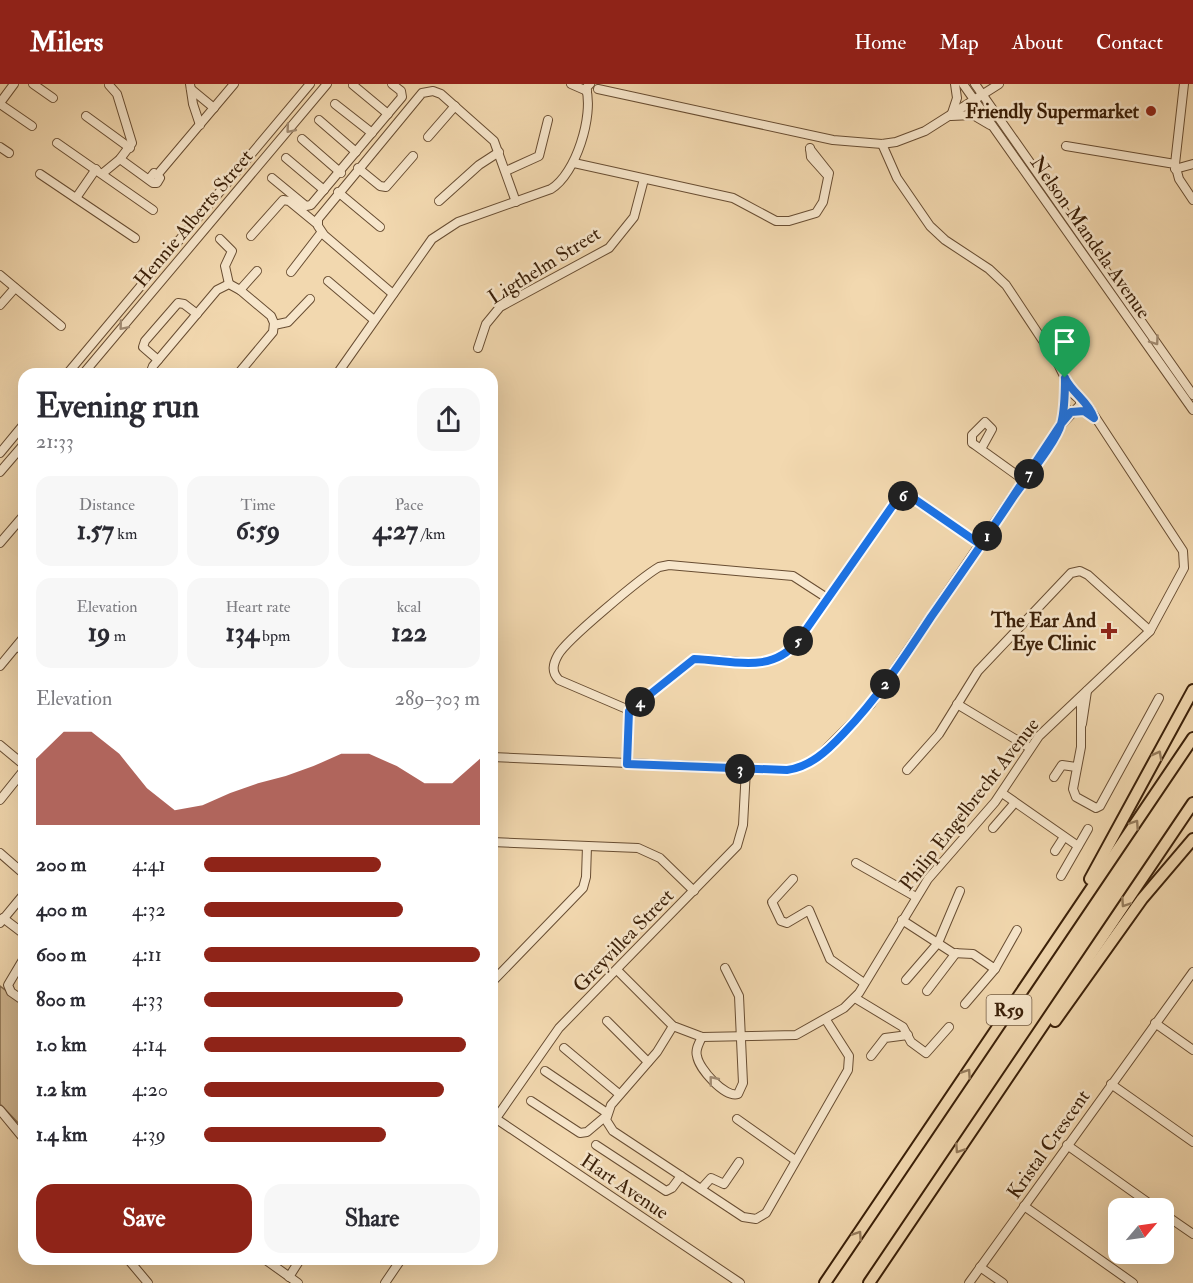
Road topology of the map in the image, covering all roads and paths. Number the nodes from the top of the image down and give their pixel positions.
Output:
1 (14, 84) edge
2 (33, 84) edge
3 (234, 84) edge
4 (310, 84) edge
5 (327, 84) edge
6 (392, 84) edge
7 (955, 84) edge
8 (963, 84) edge
9 (975, 84) edge
10 (999, 84) edge
11 (1184, 84) edge
12 (109, 85) edge
13 (353, 85) edge
14 (191, 86) edge
15 (430, 87) edge
16 (593, 89) edge
17 (983, 95) junction
18 (53, 98) dead end
19 (975, 100) junction
20 (0, 104) edge
21 (335, 104) dead end
22 (455, 105) junction
23 (214, 108) junction
24 (388, 114) junction
25 (86, 116) dead end
26 (950, 116) junction
27 (319, 120) dead end
28 (548, 120) dead end
29 (200, 125) junction
30 (32, 126) dead end
31 (994, 128) junction
32 (372, 133) junction
33 (810, 136) junction
34 (428, 137) dead end
35 (302, 139) dead end
36 (57, 143) dead end
37 (882, 144) junction
38 (1066, 146) dead end
39 (0, 147) edge
40 (130, 148) junction
41 (356, 152) junction
42 (499, 152) junction
43 (9, 153) dead end
44 (413, 156) dead end
45 (286, 158) dead end
46 (120, 159) junction
47 (574, 163) junction
48 (1193, 164) edge
49 (1175, 166) junction
50 (358, 168) junction
51 (100, 171) junction
52 (339, 171) junction
53 (506, 171) junction
54 (40, 174) dead end
55 (272, 178) dead end
56 (644, 179) junction
57 (348, 180) junction
58 (324, 190) junction
59 (338, 192) junction
60 (76, 198) junction
61 (1193, 200) edge
62 (439, 201) dead end
63 (516, 202) junction
64 (153, 210) dead end
65 (317, 224) junction
66 (380, 227) dead end
67 (321, 233) junction
68 (251, 236) dead end
69 (135, 238) dead end
70 (220, 239) dead end
71 (257, 271) dead end
72 (291, 272) dead end
73 (0, 275) edge
74 (328, 281) dead end
75 (229, 284) junction
76 (15, 288) junction
77 (240, 290) junction
78 (393, 294) junction
79 (310, 299) dead end
80 (0, 305) edge
81 (196, 314) junction
82 (374, 320) junction
83 (274, 325) junction
84 (61, 326) dead end
85 (478, 348) dead end
86 (158, 360) junction
87 (72, 368) edge
88 (88, 368) edge
89 (153, 368) edge
90 (243, 368) edge
91 (341, 368) edge
92 (1065, 378) junction
93 (1193, 394) edge
94 (1076, 396) junction
95 (1065, 397) junction
96 (1064, 407) junction
97 (1193, 410) edge
98 (1074, 411) junction
99 (1094, 418) junction
100 (1061, 424) junction
101 (18, 431) edge
102 (981, 449) dead end
103 (18, 451) edge
104 (0, 453) edge
105 (0, 472) edge
106 (1025, 481) junction
107 (18, 522) edge
108 (0, 543) edge
109 (981, 545) junction
110 (827, 598) junction
111 (1150, 631) junction
112 (17, 646) edge
113 (0, 666) edge
114 (1193, 690) edge
115 (1084, 694) junction
116 (1159, 698) dead end
117 (957, 704) junction
118 (629, 711) junction
119 (1193, 738) edge
120 (0, 746) edge
121 (1030, 748) junction
122 (498, 757) edge
123 (18, 760) edge
124 (627, 764) junction
125 (1076, 767) junction
126 (746, 769) junction
127 (907, 770) dead end
128 (1054, 777) dead end
129 (18, 778) edge
130 (1000, 796) junction
131 (0, 800) edge
132 (1193, 803) edge
133 (1015, 806) junction
134 (993, 828) dead end
135 (1088, 829) dead end
136 (1064, 837) junction
137 (1193, 839) edge
138 (498, 842) edge
139 (587, 846) junction
140 (1078, 846) junction
141 (1054, 851) dead end
142 (0, 853) edge
143 (856, 864) dead end
144 (18, 869) edge
145 (1061, 876) dead end
146 (793, 879) dead end
147 (694, 891) junction
148 (960, 891) dead end
149 (916, 897) junction
150 (18, 901) edge
151 (1072, 918) junction
152 (902, 920) junction
153 (2, 921) edge
154 (18, 930) edge
155 (1017, 930) dead end
156 (938, 943) junction
157 (956, 953) junction
158 (18, 968) edge
159 (725, 968) dead end
160 (995, 969) junction
161 (617, 970) junction
162 (1193, 972) edge
163 (500, 974) edge
164 (906, 980) dead end
165 (864, 983) junction
166 (927, 992) dead end
167 (18, 997) edge
168 (855, 998) junction
169 (965, 1004) dead end
170 (826, 1020) junction
171 (607, 1021) dead end
172 (1155, 1023) junction
173 (673, 1026) junction
174 (949, 1027) dead end
175 (908, 1035) junction
176 (742, 1036) junction
177 (702, 1037) junction
178 (564, 1048) dead end
179 (1193, 1050) edge
180 (871, 1056) dead end
181 (648, 1062) junction
182 (545, 1071) dead end
183 (1111, 1084) junction
184 (619, 1094) junction
185 (531, 1101) dead end
186 (992, 1101) junction
187 (0, 1110) edge
188 (498, 1112) edge
189 (606, 1114) junction
190 (737, 1119) dead end
191 (498, 1122) edge
192 (18, 1131) edge
193 (1193, 1142) edge
194 (596, 1145) dead end
195 (1067, 1145) junction
196 (795, 1160) junction
197 (739, 1162) dead end
198 (681, 1176) junction
199 (701, 1190) junction
200 (1142, 1198) edge
201 (1024, 1206) junction
202 (1174, 1221) edge
203 (1193, 1234) edge
204 (133, 1265) edge
205 (273, 1265) edge
206 (296, 1265) edge
207 (397, 1265) edge
208 (980, 1267) junction
209 (289, 1276) junction
210 (148, 1283) edge
211 (298, 1283) edge
212 (385, 1283) edge
213 (740, 1283) edge
214 (825, 1283) edge
215 (870, 1283) edge
216 (969, 1283) edge
217 (1003, 1283) edge
218 (1133, 1283) edge

1 - 20 street
2 - 18 street
3 - 23 street
4 - 87 street, Hennie Alberts Street
5 -> 88 street, Hennie Alberts Street
6 - 24 street
7 - 26 street
8 - 19 street, Nelson Mandela Avenue
9 - 17 street, Nelson Mandela Avenue
10 - 17 street
11 - 49 street
12 - 40 street
13 - 24 street
14 - 23 street
14 - 29 street
15 - 22 street
15 - 50 street
16 - 33 street
16 - 47 street
17 - 19 street
17 -> 93 street, Nelson Mandela Avenue
19 - 26 street
19 - 31 street, Nelson Mandela Avenue
20 - 30 street
21 - 32 street
22 - 34 street
22 - 42 street
23 - 29 street
24 - 32 street
25 - 40 street
26 - 31 street
26 - 37 street
27 - 41 street
28 - 53 street
29 - 46 street
31 - 97 street, Nelson Mandela Avenue
32 - 41 street
33 - 37 street
33 - 56 street
35 - 52 street
36 - 51 street
37 - 92 street
38 - 49 street
39 - 43 street
40 - 46 street
41 - 52 street
42 - 53 street
42 - 62 street
44 - 50 street
45 - 58 street
46 - 51 street
47 - 56 street
47 - 63 street
48 - 49 street
49 - 61 street
50 - 57 street
51 - 60 street
51 - 64 street
52 - 57 street
52 - 58 street
53 - 63 street
54 - 60 street
55 - 58 street
56 - 85 street, Ligthelm Street
57 - 59 street
59 - 65 street
59 - 66 street
60 - 69 street
63 - 78 street
65 - 67 street
65 - 68 street
67 - 72 street
67 - 78 street
70 - 75 street
71 - 77 street
73 - 76 street
74 - 82 street
75 - 77 street
75 - 81 street
76 - 80 street
76 - 84 street
77 - 83 street
78 - 82 street
79 - 83 street
81 - 86 street
81 - 86 street
82 - 91 street
83 - 90 street
86 - 89 street
92 - 94 street
92 - 95 street
94 - 95 street
94 - 98 street
94 - 99 street
95 - 96 street
96 - 98 street
96 - 100 street
98 - 99 street
98 - 100 street
99 - 111 street, Philip Engelbrecht Avenue
100 - 106 street
101 - 104 street
102 - 106 street
103 - 105 street
106 - 109 street
107 - 108 street
109 - 110 street
109 - 126 street
110 - 118 street
110 - 118 street
111 - 115 street, Philip Engelbrecht Avenue
111 - 117 street
112 - 113 street
151 -> 114 highway
115 - 121 street, Philip Engelbrecht Avenue
115 - 125 street
116 - 125 street
117 - 121 street
117 - 127 street
118 - 124 street
151 -> 119 highway, R59
120 - 123 street
121 - 130 street, Philip Engelbrecht Avenue
122 - 124 street
124 - 126 street
125 - 128 street
126 - 147 street, Greyvillea Street
129 - 131 street
130 - 133 street
130 - 149 street, Philip Engelbrecht Avenue
132 -> 186 highway, R59
133 - 134 street
133 - 136 street
135 - 140 street
136 - 140 street
136 - 141 street
137 - 186 highway
138 - 139 street
139 - 147 street
139 - 163 street
140 - 145 street
142 - 144 street
143 - 149 street
146 - 165 street
147 - 161 street, Greyvillea Street
148 - 156 street
149 - 152 street, Philip Engelbrecht Avenue
150 - 153 street
214 -> 151 highway, R59
152 - 156 street
152 - 165 street, Philip Engelbrecht Avenue
153 - 154 street
155 - 160 street
156 - 157 street
156 - 164 street
157 - 160 street
157 - 166 street
158 - 167 street
159 - 176 street
160 - 169 street
161 - 173 street, Philip Engelbrecht Avenue
161 - 188 street, Greyvillea Street
162 - 172 street, Kristal Crescent
165 - 168 street, Philip Engelbrecht Avenue
168 - 170 street, Philip Engelbrecht Avenue
168 - 175 street
170 - 176 street, Philip Engelbrecht Avenue
170 - 196 street
171 - 181 street
172 - 179 street
172 - 183 street, Kristal Crescent
173 - 177 street, Philip Engelbrecht Avenue
173 - 181 street
174 - 175 street
175 - 180 street
176 - 177 street, Philip Engelbrecht Avenue
176 -> 177 street
178 - 184 street
181 - 184 street
182 - 189 street
183 - 193 street
183 - 195 street, Kristal Crescent
184 - 189 street
185 - 189 street
186 -> 215 highway, R59
187 - 192 street
189 - 198 street
190 - 196 street
191 - 213 street, Hart Avenue
194 - 198 street
195 - 200 street
195 - 201 street, Kristal Crescent
196 - 199 street
197 - 199 street
198 - 199 street
201 - 208 street, Kristal Crescent
201 - 218 street
202 - 203 street
204 - 210 street
205 - 209 street
206 - 209 street
207 - 212 street
208 - 216 street, Kristal Crescent
208 - 217 street
209 - 211 street

